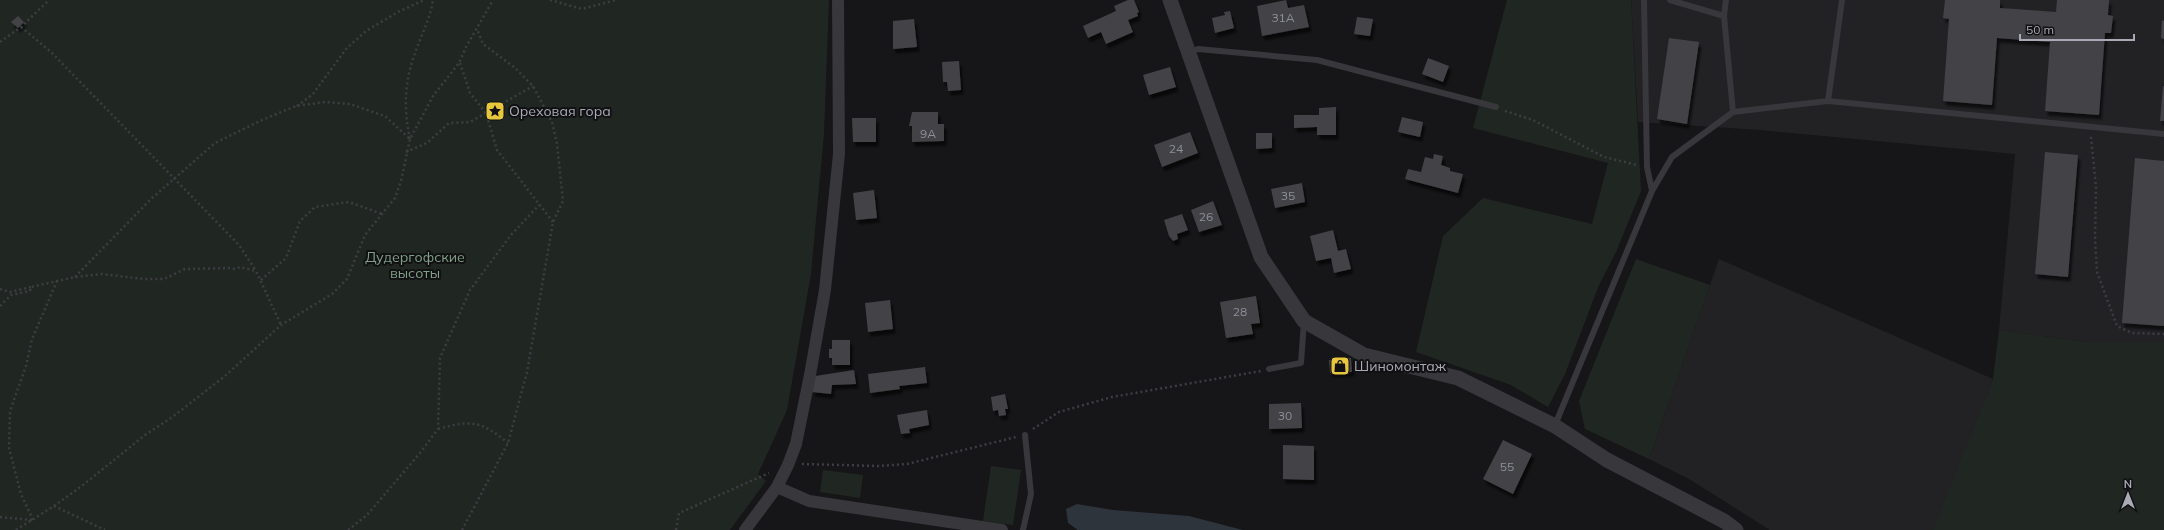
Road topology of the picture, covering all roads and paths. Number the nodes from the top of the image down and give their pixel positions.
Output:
1 (49, 0) edge
2 (424, 0) edge
3 (433, 0) edge
4 (492, 0) edge
5 (550, 0) edge
6 (616, 0) edge
7 (838, 0) edge
8 (1170, 0) edge
9 (1644, 0) edge
10 (1670, 0) edge
11 (1726, 0) edge
12 (1842, 0) edge
13 (1724, 16) junction
14 (21, 27) junction
15 (477, 29) junction
16 (0, 42) edge
17 (1188, 52) junction
18 (459, 63) junction
19 (533, 86) junction
20 (1828, 101) junction
21 (296, 106) junction
22 (1496, 107) joint
23 (1733, 112) junction
24 (486, 113) junction
25 (2090, 126) junction
26 (2164, 134) edge
27 (410, 139) junction
28 (406, 152) junction
29 (1647, 167) junction
30 (175, 178) junction
31 (1652, 191) junction
32 (538, 204) junction
33 (382, 214) junction
34 (553, 222) junction
35 (256, 271) junction
36 (75, 277) junction
37 (262, 280) junction
38 (57, 281) junction
39 (0, 290) edge
40 (11, 293) junction
41 (0, 306) edge
42 (1304, 321) junction
43 (281, 325) junction
44 (2164, 334) edge
45 (1269, 369) dead end
46 (1555, 426) junction
47 (438, 429) junction
48 (1025, 435) dead end
49 (508, 443) junction
50 (788, 465) junction
51 (777, 487) junction
52 (54, 506) junction
53 (0, 516) edge
54 (33, 520) junction
55 (16, 530) edge
56 (105, 530) edge
57 (348, 530) edge
58 (462, 530) edge
59 (676, 530) edge
60 (745, 530) edge
61 (1002, 530) edge
62 (1023, 530) edge
63 (1736, 530) edge

1 - 14 path
2 - 21 path
3 - 27 path
4 - 15 path
5 - 6 path
7 - 50 street
8 - 17 street
9 - 29 lane
10 - 13 lane
11 - 13 lane
12 - 20 lane
13 - 23 lane
14 - 16 path
14 - 30 path
15 - 18 path
15 - 19 path
17 - 22 lane
17 - 42 street
18 - 24 path
18 - 27 path
19 - 24 path
19 - 34 path
20 - 23 lane
20 - 25 lane
21 - 27 path
21 - 30 path
22 - 29 path
23 - 31 lane
24 - 28 path
24 - 32 path
25 - 26 lane
25 - 44 path
27 - 28 path
28 - 33 path
29 - 31 lane
30 - 35 path
30 - 36 path
31 - 46 lane
32 - 34 path
32 - 47 path
33 - 37 path
33 - 43 path
34 - 49 path
35 - 36 path
35 - 37 path
36 - 38 path
37 - 43 path
38 - 40 path
38 - 54 path
39 - 40 path
40 - 41 path
42 - 45 lane
42 - 46 street
43 - 52 path
46 - 63 street
47 - 49 path
47 - 57 path
48 - 62 lane
49 - 58 path
50 - 51 street
50 - 59 path
51 - 60 street
51 - 61 street
52 - 54 path
52 - 56 path
53 - 54 path
54 - 55 path

